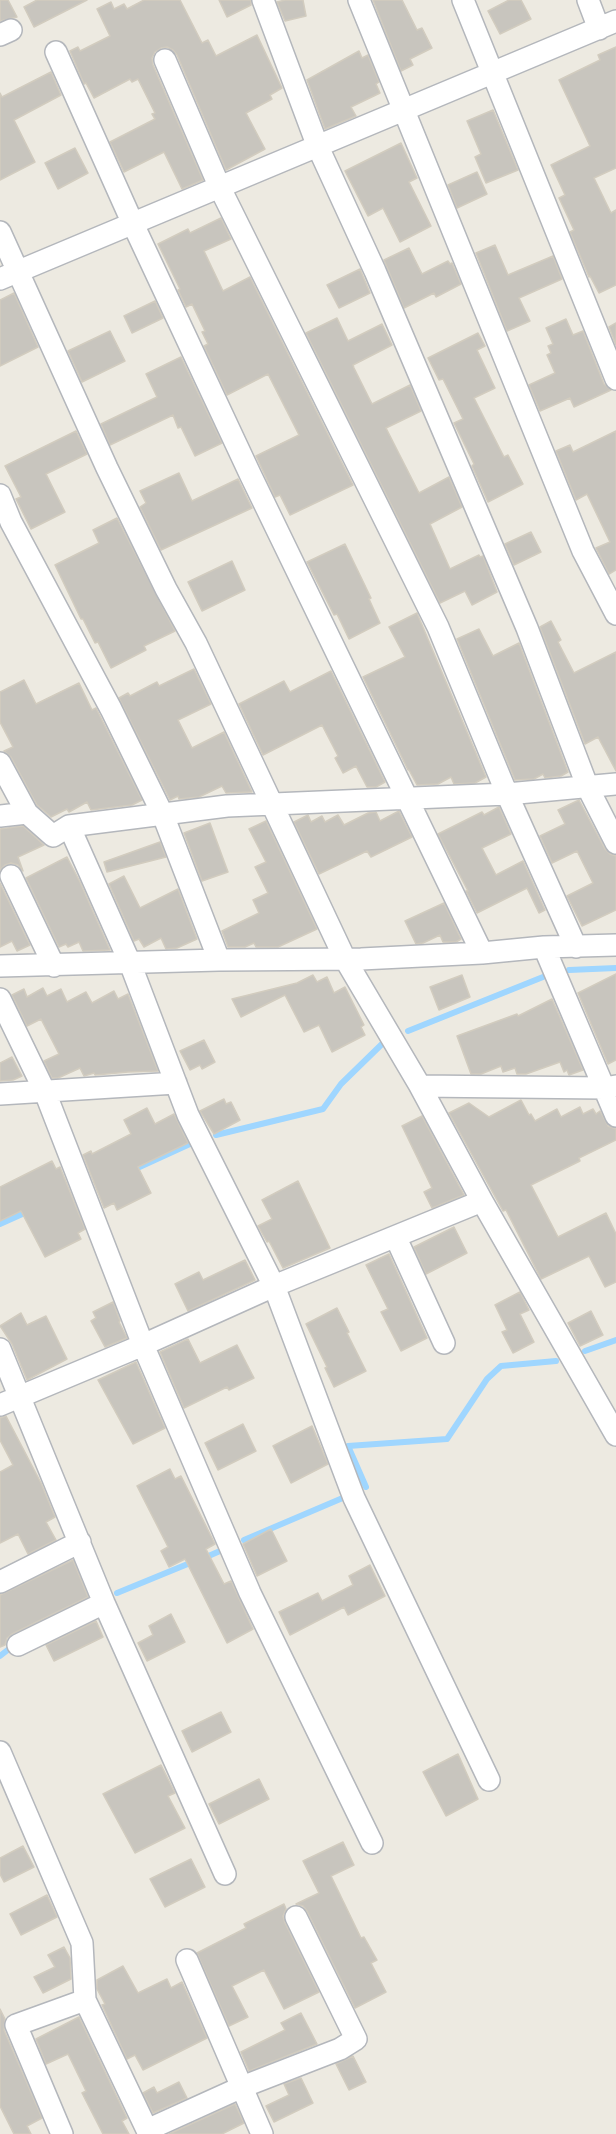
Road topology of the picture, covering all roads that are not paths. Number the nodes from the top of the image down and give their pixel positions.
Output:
1 (263, 0) edge
2 (358, 0) edge
3 (463, 0) edge
4 (588, 0) edge
5 (608, 25) edge
6 (56, 52) dead end
7 (165, 60) dead end
8 (493, 74) junction
9 (404, 111) junction
10 (318, 147) junction
11 (219, 188) junction
12 (133, 224) junction
13 (0, 232) edge
14 (9, 275) edge
15 (616, 379) edge
16 (0, 495) edge
17 (616, 614) edge
18 (0, 764) edge
19 (616, 784) edge
20 (588, 788) junction
21 (507, 794) junction
22 (408, 799) junction
23 (273, 805) junction
24 (27, 813) junction
25 (163, 815) junction
26 (0, 816) edge
27 (69, 826) junction
28 (616, 843) edge
29 (11, 876) dead end
30 (616, 945) edge
31 (544, 947) junction
32 (576, 947) junction
33 (482, 953) junction
34 (345, 959) junction
35 (219, 960) junction
36 (130, 963) junction
37 (0, 966) edge
38 (54, 966) junction
39 (0, 999) edge
40 (176, 1083) junction
41 (420, 1086) junction
42 (610, 1087) edge
43 (45, 1092) junction
44 (0, 1094) edge
45 (616, 1116) edge
46 (482, 1201) junction
47 (396, 1238) junction
48 (274, 1286) junction
49 (444, 1343) dead end
50 (143, 1345) junction
51 (0, 1349) edge
52 (10, 1401) edge
53 (616, 1435) edge
54 (80, 1542) junction
55 (0, 1582) edge
56 (104, 1603) junction
57 (18, 1645) dead end
58 (0, 1752) edge
59 (489, 1780) dead end
60 (372, 1844) dead end
61 (225, 1874) dead end
62 (296, 1917) dead end
63 (187, 1960) dead end
64 (85, 2000) junction
65 (242, 2087) junction
66 (148, 2132) edge
67 (62, 2134) edge
68 (262, 2134) edge

1 - 10 street
2 - 9 street
3 - 8 street
4 - 5 street
5 - 8 street
6 - 12 street
7 - 11 street
8 - 9 street
8 - 15 street
9 - 10 street
9 - 17 street
10 - 11 street
10 - 20 street
11 - 12 street
11 - 21 street
12 - 14 street
12 - 22 street
13 - 14 street
14 - 23 street
16 - 25 street
18 - 24 street
19 - 20 street
20 - 21 street
20 - 28 street
21 - 22 street
21 - 32 street
22 - 23 street
22 - 33 street
23 - 25 street
23 - 34 street
24 - 26 street
24 - 27 street
25 - 27 street
25 - 35 street
27 - 36 street
29 - 38 street
30 - 32 street
31 - 32 street
31 - 33 street
31 - 42 street
33 - 34 street
34 - 35 street
34 - 41 street
35 - 36 street
36 - 38 street
36 - 40 street
37 - 38 street
39 - 43 street
40 - 43 street
40 - 48 street
41 - 42 street
41 - 46 street
42 - 45 street
43 - 44 street
43 - 50 street
46 - 47 street
46 - 53 street
47 - 48 street
47 - 49 street
48 - 50 street
48 - 59 street
50 - 52 street
50 - 60 street
51 - 52 street
52 - 54 street
54 - 55 street
54 - 56 street
56 - 57 street
56 - 61 street
58 - 64 street
62 - 65 street
63 - 65 street
64 - 66 street
64 - 67 street
65 - 66 street
65 - 68 street

